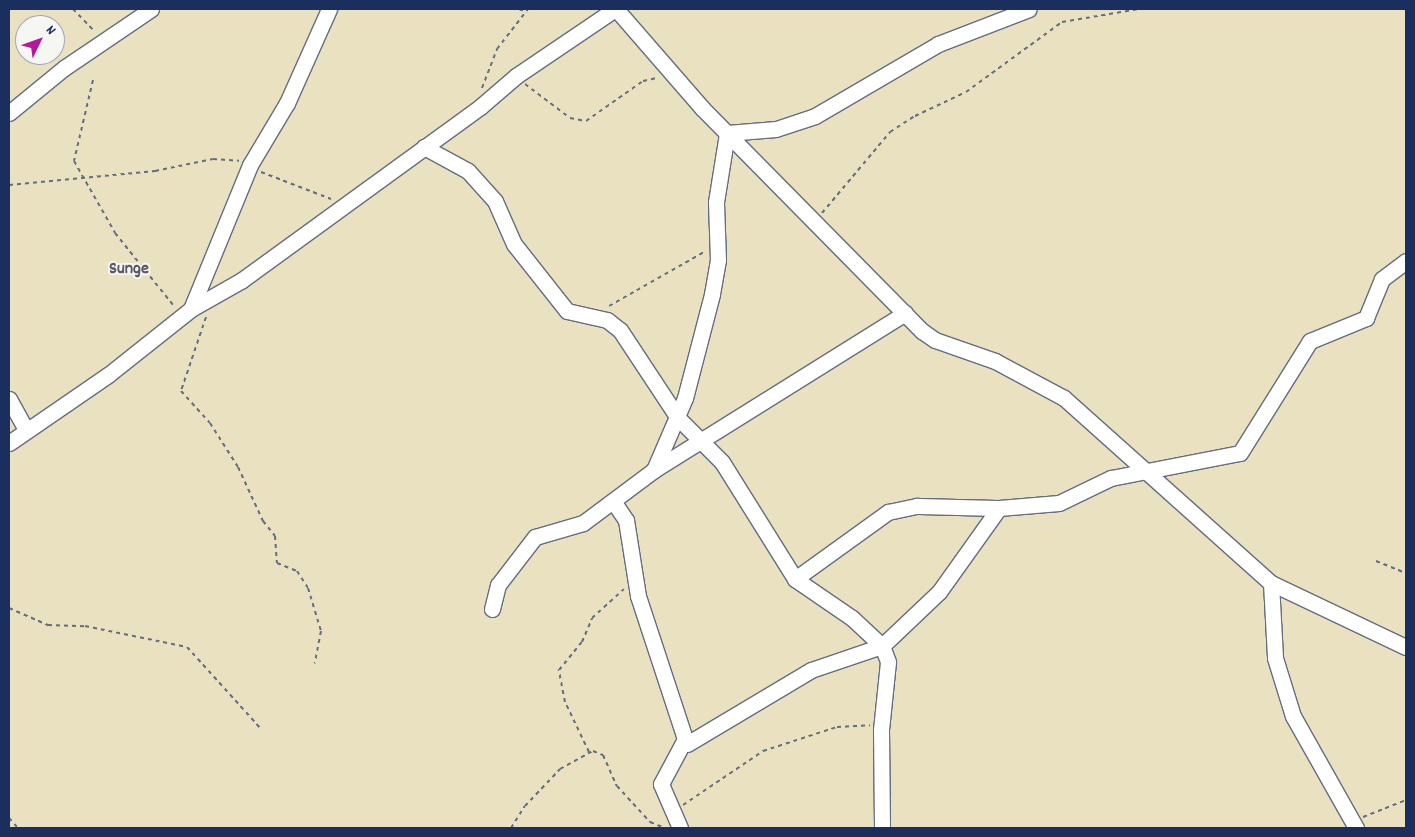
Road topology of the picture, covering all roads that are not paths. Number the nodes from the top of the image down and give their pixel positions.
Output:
1 (151, 9) edge
2 (329, 9) edge
3 (615, 9) edge
4 (1029, 9) edge
5 (9, 113) edge
6 (727, 133) junction
7 (424, 147) junction
8 (1406, 261) edge
9 (187, 312) junction
10 (904, 313) junction
11 (9, 398) edge
12 (678, 418) junction
13 (26, 430) junction
14 (704, 439) junction
15 (9, 443) edge
16 (654, 470) junction
17 (1148, 472) junction
18 (613, 501) junction
19 (999, 508) junction
20 (795, 579) junction
21 (1271, 583) junction
22 (492, 609) dead end
23 (882, 646) junction
24 (1406, 647) edge
25 (686, 744) junction
26 (1354, 825) edge
27 (680, 828) edge
28 (882, 828) edge

1 - 5 street
2 - 9 street
3 - 6 street
3 - 7 street
4 - 6 street
6 - 10 street
6 - 12 street
7 - 9 street
7 - 12 street
8 - 17 street
9 - 13 street
10 - 14 street
10 - 17 street
11 - 13 street
12 - 14 street
12 - 16 street
13 - 15 street
14 - 16 street
14 - 20 street
16 - 18 street
17 - 19 street
17 - 21 street
18 - 22 street
18 - 25 street
19 - 20 street
19 - 23 street
20 - 23 street
21 - 24 street
21 - 26 street
23 - 25 street
23 - 28 street
25 - 27 street

